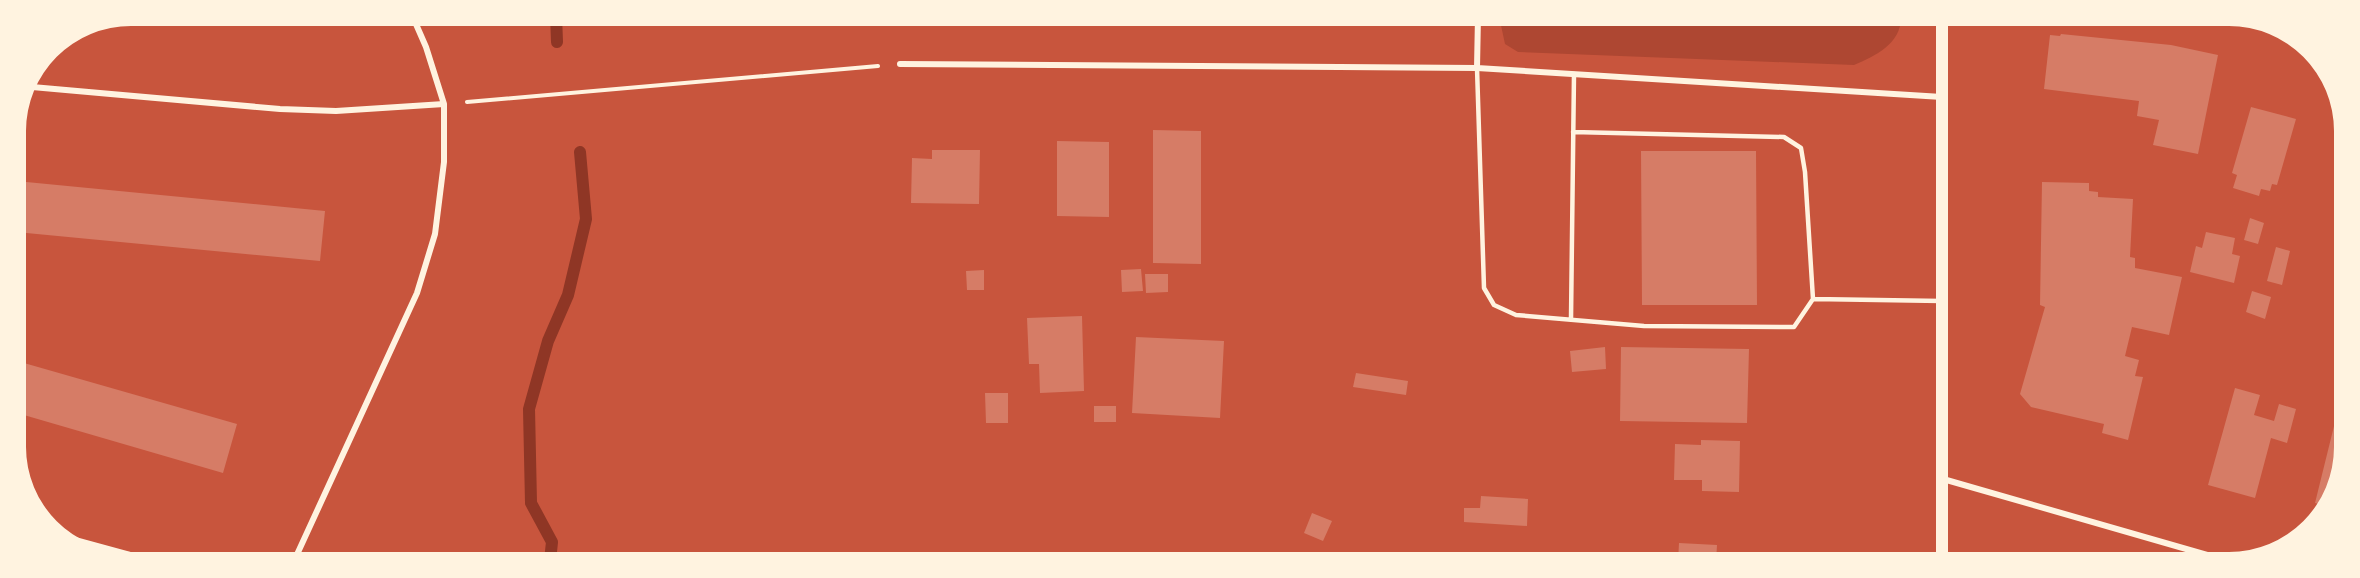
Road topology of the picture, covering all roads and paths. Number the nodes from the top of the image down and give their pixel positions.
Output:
1 (417, 26) edge
2 (1478, 26) edge
3 (1942, 26) edge
4 (900, 64) joint
5 (1477, 68) junction
6 (1574, 74) junction
7 (36, 87) edge
8 (1942, 97) junction
9 (444, 104) junction
10 (1573, 132) junction
11 (1814, 299) junction
12 (1942, 301) junction
13 (1571, 319) junction
14 (1942, 479) junction
15 (93, 545) edge
16 (114, 550) edge
17 (298, 552) edge
18 (1942, 552) edge
19 (2197, 552) edge

1 - 9 street
2 - 5 street
3 - 8 main road
4 - 5 street
4 - 9 path
5 - 6 street
5 - 13 lane
6 - 8 street
6 - 10 lane
7 - 9 street
8 - 12 main road
9 - 17 street
10 - 11 lane
10 - 13 lane
11 - 12 lane
11 - 13 lane
12 - 14 main road
14 - 18 main road
14 - 19 street
15 - 16 street

